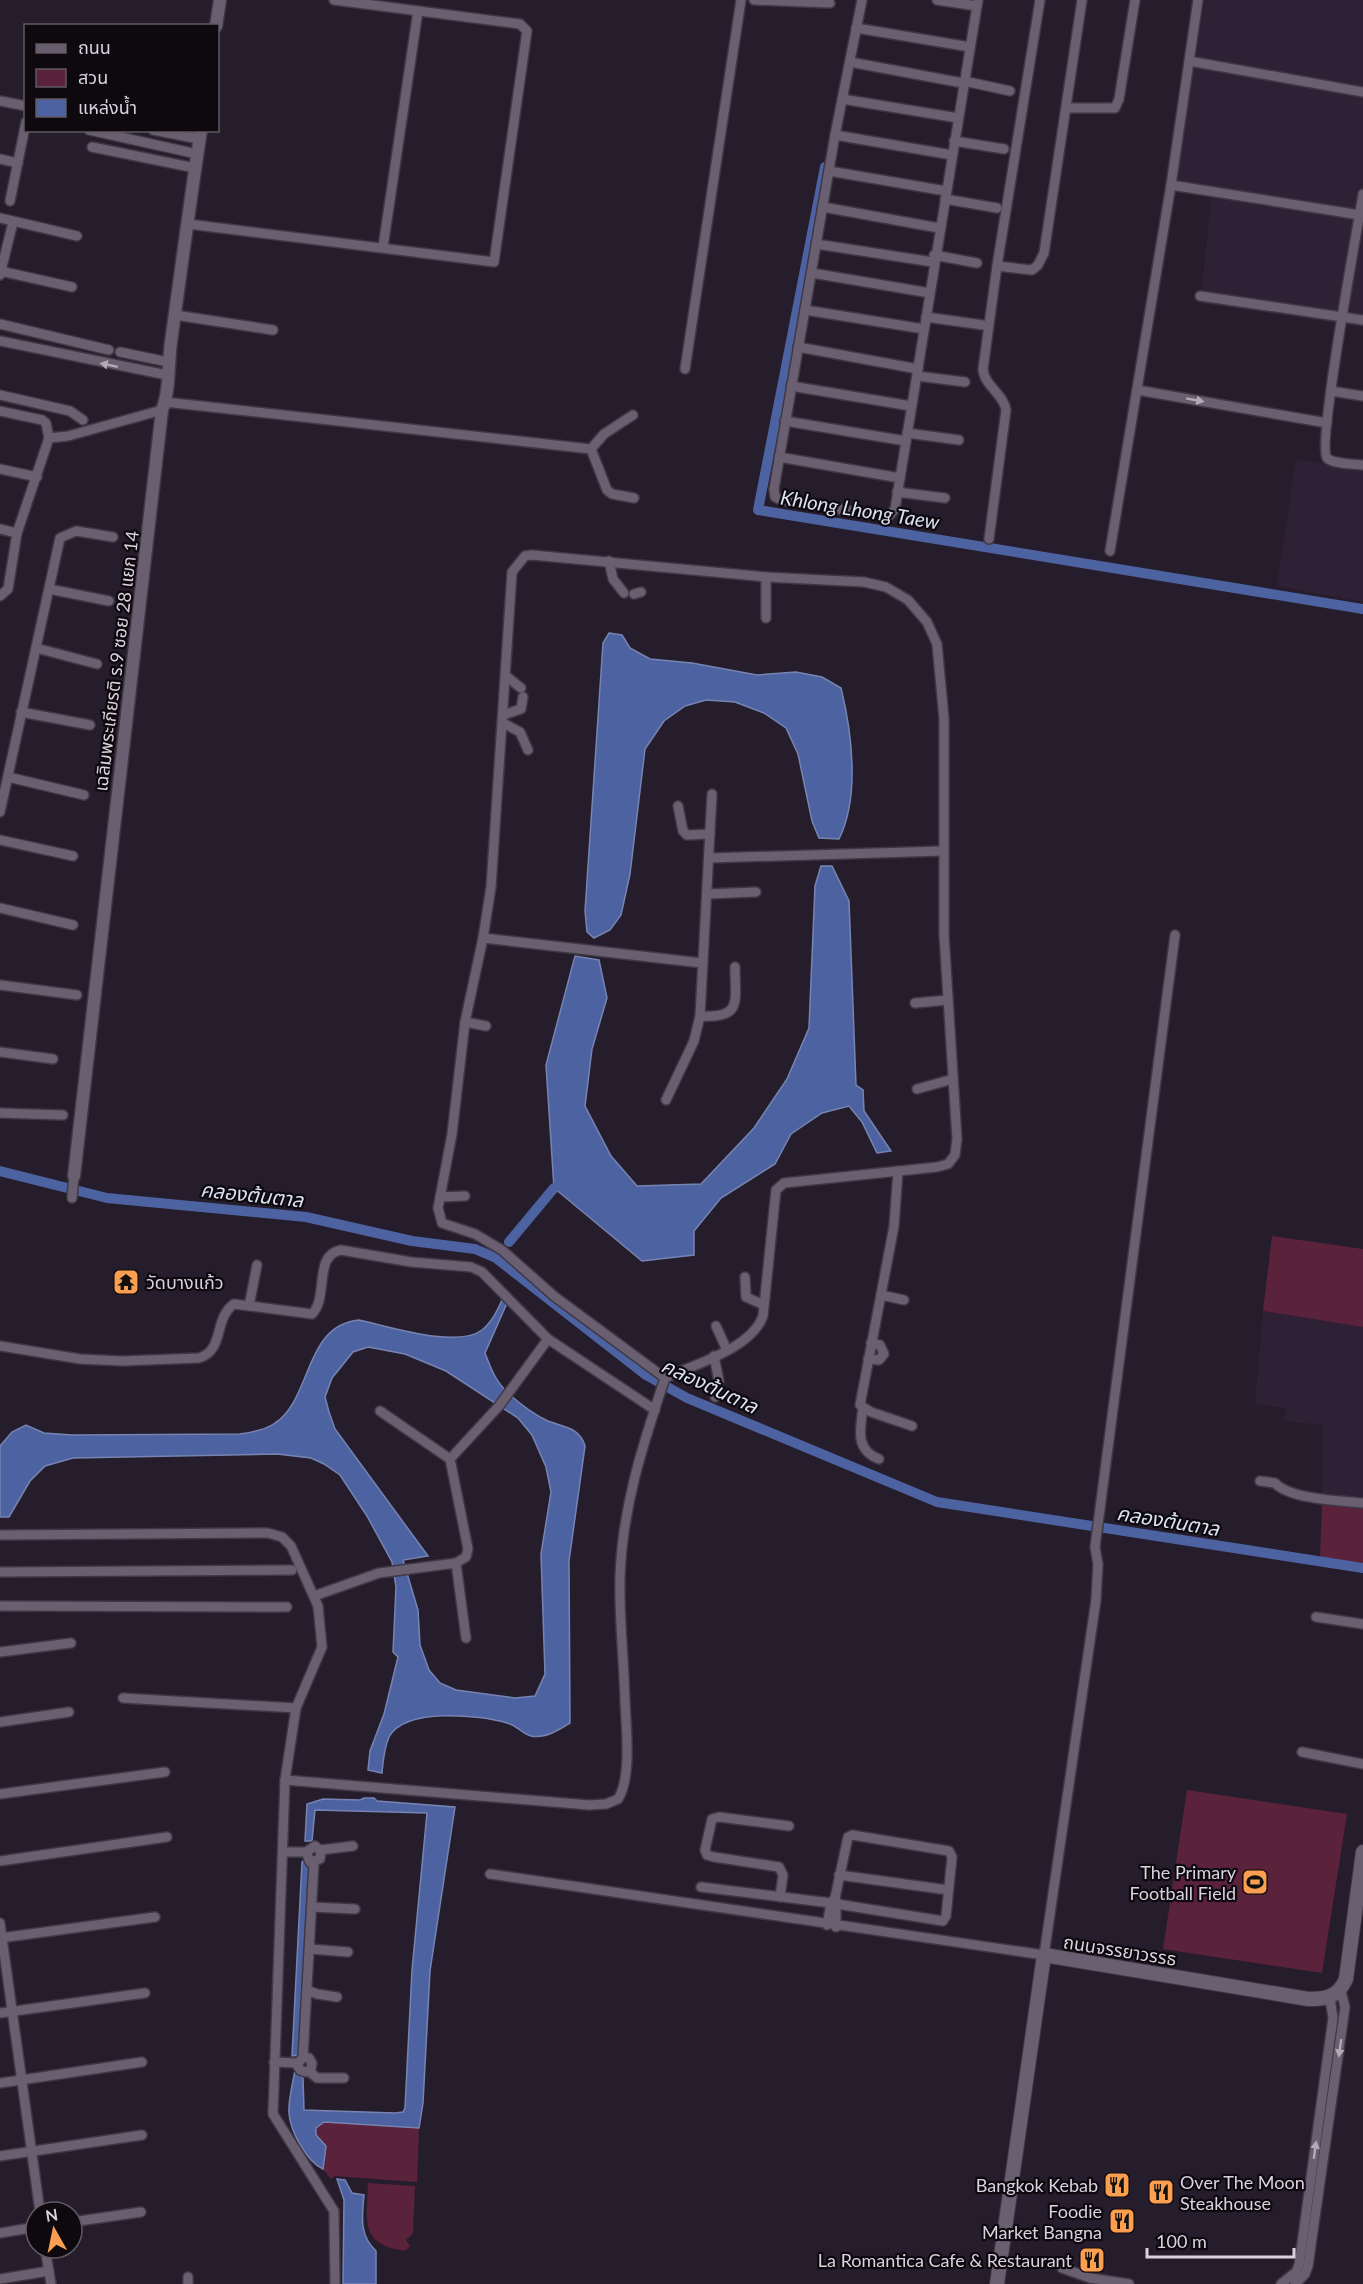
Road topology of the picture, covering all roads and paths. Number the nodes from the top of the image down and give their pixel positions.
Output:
1 (220, 0) edge
2 (334, 0) edge
3 (741, 0) edge
4 (754, 0) edge
5 (862, 0) edge
6 (938, 0) edge
7 (1040, 0) edge
8 (1082, 0) edge
9 (1135, 0) edge
10 (1198, 0) edge
11 (830, 3) dead end
12 (977, 3) edge
13 (418, 11) junction
14 (216, 24) edge
15 (856, 28) junction
16 (970, 47) junction
17 (1189, 61) junction
18 (849, 62) junction
19 (964, 82) junction
20 (1011, 91) dead end
21 (1363, 92) edge
22 (842, 99) junction
23 (0, 101) edge
24 (24, 106) edge
25 (1067, 108) junction
26 (957, 118) junction
27 (24, 132) edge
28 (98, 132) edge
29 (172, 132) edge
30 (200, 135) edge
31 (835, 135) junction
32 (954, 141) junction
33 (92, 147) dead end
34 (1004, 149) dead end
35 (197, 153) junction
36 (952, 155) junction
37 (0, 159) edge
38 (18, 163) junction
39 (195, 168) junction
40 (829, 171) junction
41 (1171, 184) junction
42 (1363, 194) edge
43 (946, 195) junction
44 (10, 201) dead end
45 (823, 207) junction
46 (997, 208) dead end
47 (1360, 215) junction
48 (0, 218) edge
49 (13, 222) junction
50 (188, 224) junction
51 (1360, 227) edge
52 (939, 228) junction
53 (77, 236) dead end
54 (816, 244) junction
55 (383, 247) junction
56 (934, 259) junction
57 (977, 263) dead end
58 (997, 266) junction
59 (0, 272) edge
60 (812, 273) junction
61 (72, 286) dead end
62 (930, 293) junction
63 (1200, 296) dead end
64 (804, 310) junction
65 (175, 315) junction
66 (1343, 316) junction
67 (926, 317) junction
68 (1363, 320) edge
69 (5, 325) edge
70 (983, 325) dead end
71 (924, 329) junction
72 (273, 330) dead end
73 (3, 342) edge
74 (798, 347) junction
75 (109, 350) dead end
76 (120, 352) dead end
77 (167, 369) junction
78 (685, 369) dead end
79 (917, 372) junction
80 (965, 382) dead end
81 (791, 386) junction
82 (1137, 390) junction
83 (1331, 391) junction
84 (0, 395) edge
85 (1363, 396) edge
86 (164, 406) junction
87 (911, 406) junction
88 (0, 411) edge
89 (633, 415) dead end
90 (83, 420) dead end
91 (785, 421) junction
92 (1328, 423) junction
93 (906, 437) junction
94 (50, 438) junction
95 (959, 440) dead end
96 (591, 449) junction
97 (779, 457) junction
98 (1363, 465) edge
99 (0, 469) edge
100 (37, 477) junction
101 (900, 478) junction
102 (897, 492) junction
103 (634, 498) dead end
104 (945, 498) dead end
105 (0, 529) edge
106 (17, 533) junction
107 (113, 537) dead end
108 (989, 539) dead end
109 (1110, 551) dead end
110 (609, 561) junction
111 (766, 576) junction
112 (49, 589) junction
113 (633, 593) dead end
114 (2, 595) edge
115 (109, 601) dead end
116 (766, 618) dead end
117 (36, 648) junction
118 (97, 664) dead end
119 (506, 676) junction
120 (21, 712) junction
121 (503, 719) junction
122 (90, 725) dead end
123 (528, 750) dead end
124 (8, 777) junction
125 (712, 794) dead end
126 (84, 795) dead end
127 (678, 806) dead end
128 (0, 812) edge
129 (710, 834) junction
130 (0, 840) edge
131 (943, 851) junction
132 (74, 856) dead end
133 (709, 858) junction
134 (756, 892) dead end
135 (707, 894) junction
136 (0, 908) edge
137 (73, 925) dead end
138 (1176, 935) dead end
139 (483, 938) junction
140 (702, 963) junction
141 (735, 966) dead end
142 (0, 985) edge
143 (77, 995) dead end
144 (948, 1000) junction
145 (915, 1003) dead end
146 (700, 1016) junction
147 (465, 1022) junction
148 (486, 1026) dead end
149 (0, 1052) edge
150 (53, 1059) dead end
151 (953, 1079) junction
152 (916, 1089) dead end
153 (666, 1100) dead end
154 (0, 1113) edge
155 (63, 1115) dead end
156 (898, 1170) junction
157 (74, 1176) joint
158 (465, 1196) dead end
159 (440, 1197) junction
160 (72, 1198) dead end
161 (257, 1265) dead end
162 (745, 1277) dead end
163 (881, 1295) junction
164 (904, 1300) dead end
165 (764, 1305) junction
166 (249, 1306) junction
167 (716, 1326) dead end
168 (548, 1339) junction
169 (871, 1343) junction
170 (0, 1346) edge
171 (727, 1350) junction
172 (714, 1356) junction
173 (868, 1359) junction
174 (664, 1382) junction
175 (716, 1397) dead end
176 (656, 1406) junction
177 (863, 1408) junction
178 (380, 1411) dead end
179 (912, 1426) dead end
180 (450, 1459) junction
181 (879, 1459) dead end
182 (1260, 1481) dead end
183 (1363, 1503) edge
184 (0, 1535) edge
185 (456, 1563) junction
186 (292, 1570) dead end
187 (0, 1572) edge
188 (314, 1596) junction
189 (0, 1606) edge
190 (287, 1607) dead end
191 (1316, 1617) dead end
192 (1363, 1624) edge
193 (466, 1638) dead end
194 (71, 1643) dead end
195 (0, 1652) edge
196 (123, 1698) dead end
197 (296, 1708) junction
198 (69, 1712) dead end
199 (0, 1722) edge
200 (1302, 1752) dead end
201 (1363, 1764) edge
202 (165, 1772) dead end
203 (285, 1780) junction
204 (0, 1794) edge
205 (789, 1826) dead end
206 (167, 1837) dead end
207 (353, 1846) dead end
208 (320, 1850) junction
209 (285, 1852) junction
210 (306, 1852) junction
211 (1363, 1852) edge
212 (0, 1862) edge
213 (314, 1863) junction
214 (490, 1874) dead end
215 (839, 1875) junction
216 (701, 1887) dead end
217 (948, 1890) junction
218 (780, 1897) junction
219 (835, 1901) junction
220 (312, 1906) junction
221 (355, 1909) dead end
222 (155, 1917) dead end
223 (0, 1923) edge
224 (832, 1926) junction
225 (1, 1938) edge
226 (310, 1948) junction
227 (348, 1952) dead end
228 (1044, 1955) junction
229 (307, 1990) junction
230 (145, 1993) dead end
231 (1336, 1995) junction
232 (337, 1997) dead end
233 (14, 2011) junction
234 (0, 2013) edge
235 (300, 2060) junction
236 (142, 2062) dead end
237 (274, 2062) junction
238 (344, 2078) dead end
239 (21, 2080) junction
240 (0, 2083) edge
241 (142, 2135) dead end
242 (34, 2150) junction
243 (0, 2156) edge
244 (39, 2200) edge
245 (141, 2212) dead end
246 (84, 2220) edge
247 (24, 2229) edge
248 (0, 2233) edge
249 (47, 2260) edge
250 (1062, 2268) dead end
251 (49, 2271) junction
252 (0, 2279) edge
253 (51, 2284) edge
254 (335, 2284) edge
255 (997, 2284) edge
256 (1129, 2284) edge
257 (1281, 2284) edge
258 (1295, 2284) edge

1 - 14 street
2 - 13 street
3 - 78 street
4 - 11 street
5 - 15 street
6 - 12 street
7 - 58 street
8 - 25 street
9 - 25 street
10 - 17 street
12 - 16 street
13 - 55 street
13 - 55 street
15 - 16 street
15 - 18 street
16 - 19 street
17 - 21 street
17 - 41 street
18 - 19 street
18 - 22 street
19 - 20 street
19 - 26 street
22 - 26 street
22 - 31 street
23 - 24 street
25 - 58 street
26 - 32 street
27 - 38 street
28 - 35 street
29 - 30 street
30 - 35 street, เฉลิมพระเกียรติ ร.9 ซอย 28 แยก 14
31 - 36 street
31 - 40 street
32 - 34 street
32 - 36 street
33 - 39 street
35 - 39 street, เฉลิมพระเกียรติ ร.9 ซอย 28 แยก 14
36 - 43 street
37 - 38 street
38 - 44 street
39 - 50 street, เฉลิมพระเกียรติ ร.9 ซอย 28 แยก 14
40 - 43 street
40 - 45 street
41 - 47 street
41 - 82 street
42 - 47 street
43 - 46 street
43 - 52 street
45 - 52 street
45 - 54 street
47 - 51 street
48 - 49 street
49 - 53 street
49 - 59 street
50 - 55 street
50 - 65 street, เฉลิมพระเกียรติ ร.9 ซอย 28 แยก 14
51 - 66 street
52 - 56 street
54 - 56 street
54 - 60 street
56 - 57 street
56 - 62 street
58 - 108 street
59 - 61 street
60 - 62 street
60 - 64 street
62 - 67 street
63 - 66 street
64 - 71 street
64 - 74 street
65 - 72 street
65 - 77 street, เฉลิมพระเกียรติ ร.9 ซอย 28 แยก 14
66 - 68 street
66 - 83 street
67 - 70 street
67 - 71 street
69 - 73 street
69 - 75 street
71 - 79 street
77 -> 73 street
74 - 79 street
74 - 81 street
76 - 77 street
77 - 86 street, เฉลิมพระเกียรติ ร.9 ซอย 28 แยก 14
79 - 80 street
79 - 87 street
81 - 87 street
81 - 91 street
82 -> 92 street
82 - 109 street
83 - 85 street
83 - 92 street
84 - 90 street
86 - 94 street
86 - 96 street
86 - 157 street, เฉลิมพระเกียรติ ร.9 ซอย 28 แยก 14
87 - 93 street
88 - 94 street
89 - 96 street
91 - 93 street
91 - 97 street
92 - 98 street
93 - 95 street
93 - 101 street
94 - 100 street
96 - 103 street
97 - 101 street
97 - 102 street
99 - 100 street
100 - 106 street
101 - 102 street
102 - 104 street
105 - 106 street
106 - 114 street
107 - 112 street
110 - 111 street
110 - 113 street
110 - 119 street
111 - 116 street
111 - 131 street
112 - 115 street
112 - 117 street
117 - 118 street
117 - 120 street
119 - 121 street
119 - 121 street
120 - 122 street
120 - 124 street
121 - 123 street
121 - 139 street
124 - 126 street
124 - 128 street
125 - 129 street
127 - 129 street
129 - 133 street
130 - 132 street
131 - 133 street
131 - 144 street
133 - 135 street
134 - 135 street
135 - 140 street
136 - 137 street
138 - 228 street
139 - 140 street
139 - 147 street
140 - 146 street
141 - 146 street
142 - 143 street
144 - 145 street
144 - 151 street
146 - 153 street
147 - 148 street
147 - 159 street
149 - 150 street
151 - 152 street
151 - 156 street
154 - 155 street
156 - 163 street
156 - 165 street
157 - 160 street, เฉลิมพระเกียรติ ร.9 ซอย 28 แยก 14
158 - 159 street
159 - 174 street
161 - 166 street
162 - 165 street
163 - 164 street
163 - 169 street
165 - 171 street
166 - 168 street
166 - 170 street
167 - 171 street
168 - 176 street
168 - 180 street
169 - 173 street
169 - 173 street
171 - 172 street
172 - 174 street
172 - 175 street
173 - 177 street
174 - 176 street
176 - 203 street
177 - 179 street
177 - 181 street
178 - 180 street
180 - 185 street
182 - 183 street
184 - 188 street
185 - 188 street
185 - 193 street
186 - 187 street
188 - 197 street
189 - 190 street
191 - 192 street
194 - 195 street
196 - 197 street
197 - 203 street
198 - 199 street
200 - 201 street
202 - 204 street
203 - 209 street
205 - 218 street
206 - 212 street
207 - 208 street
208 - 210 street
208 - 213 street
209 - 210 street
209 - 237 street
210 - 213 street
211 - 231 main road
213 - 220 street
214 - 224 street
215 - 217 street
215 - 217 street
215 - 219 street
216 - 218 street
217 - 219 street
218 - 219 street
219 - 224 street
220 - 221 street
220 - 226 street
222 - 225 street
223 - 225 street
224 - 228 street
225 - 233 street
226 - 227 street
226 - 229 street
228 - 231 main road, ถนนจรรยาวรรธ
228 - 255 main road, ถนนจรรยาวรรธ
229 - 232 street
229 - 235 street
230 - 233 street
257 -> 231 street
231 -> 258 street
233 - 234 street
233 - 239 street
235 - 237 street
235 - 238 street
236 - 239 street
237 - 254 street
239 - 240 street
239 - 242 street
241 - 242 street
242 - 243 street
242 - 244 street
245 - 246 street
247 - 248 street
249 - 251 street
250 - 256 street
251 - 252 street
251 - 253 street

